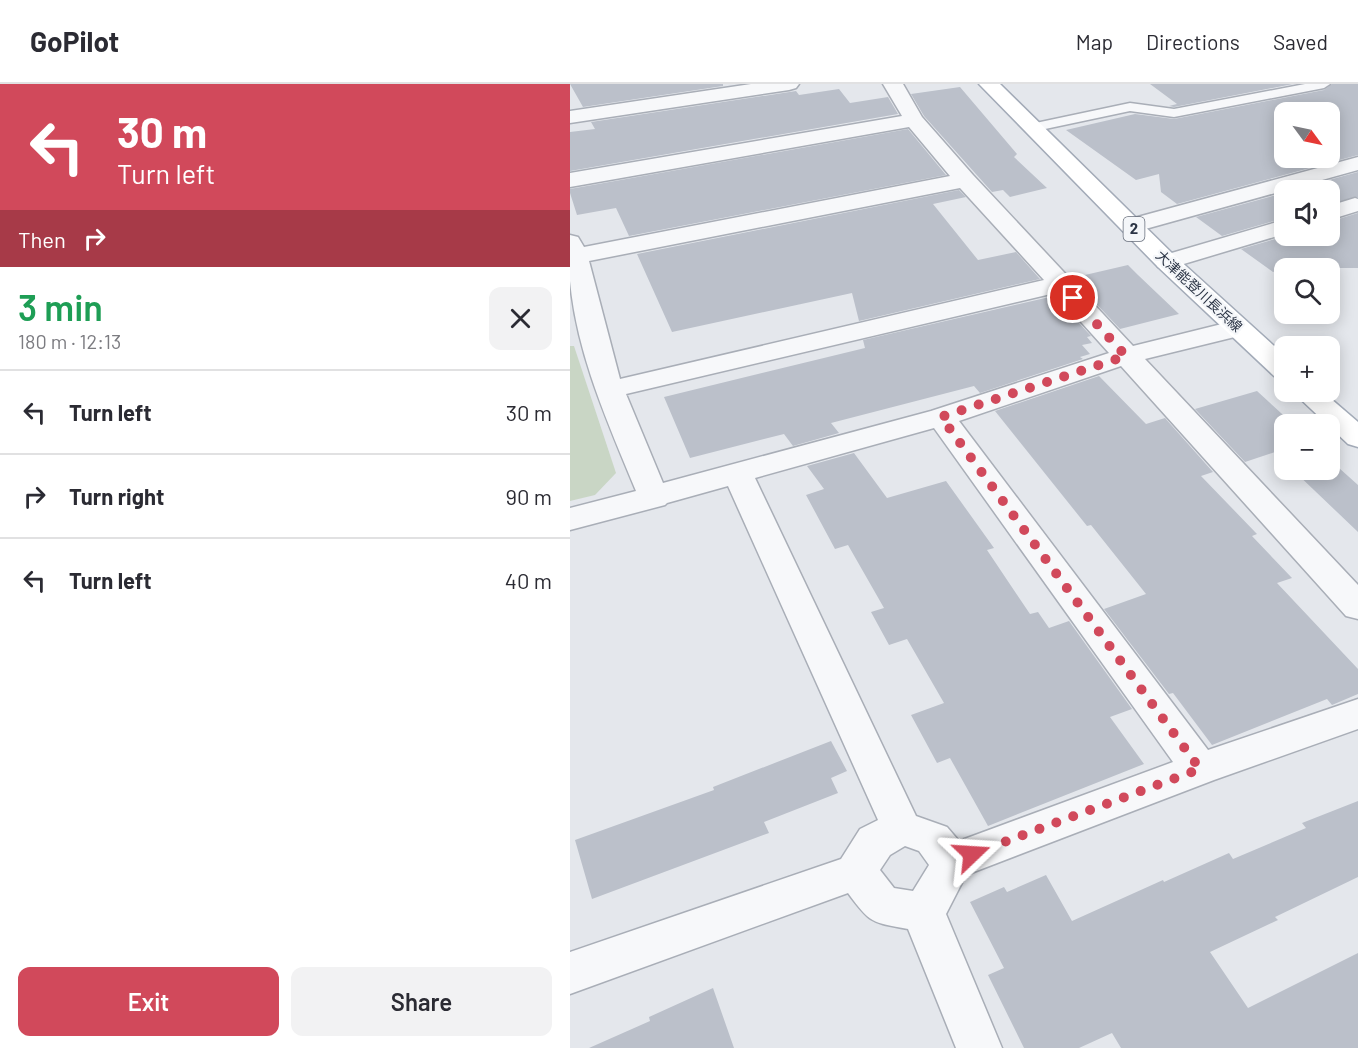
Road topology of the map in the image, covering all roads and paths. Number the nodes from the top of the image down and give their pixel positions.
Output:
1 (789, 84) edge
2 (893, 84) edge
3 (989, 84) edge
4 (1324, 84) edge
5 (570, 117) edge
6 (914, 120) junction
7 (1031, 128) junction
8 (1358, 163) edge
9 (570, 180) edge
10 (965, 180) junction
11 (1355, 206) dead end
12 (1340, 210) edge
13 (1131, 226) junction
14 (1274, 230) edge
15 (573, 249) edge
16 (1167, 262) junction
17 (1060, 284) junction
18 (1239, 328) junction
19 (580, 329) edge
20 (1126, 356) junction
21 (1274, 361) edge
22 (609, 390) junction
23 (1318, 402) edge
24 (941, 417) junction
25 (1358, 438) edge
26 (738, 475) junction
27 (654, 498) junction
28 (570, 519) edge
29 (1358, 607) edge
30 (1358, 714) edge
31 (1200, 769) junction
32 (902, 828) junction
33 (951, 862) junction
34 (856, 872) junction
35 (923, 912) junction
36 (570, 973) edge
37 (979, 1048) edge

1 - 5 street
2 - 6 street
3 - 7 main road, 大津能登川長浜線 / 2
4 - 7 lane
6 - 9 street
6 - 10 street
7 - 13 main road, 大津能登川長浜線 / 2
8 - 13 street
10 - 15 street
10 - 17 street
11 - 12 street
13 - 16 main road, 大津能登川長浜線 / 2
14 - 16 street
15 - 19 street
16 - 18 main road, 大津能登川長浜線 / 2
17 - 20 street
17 - 22 street
18 - 20 street
18 - 21 main road, 大津能登川長浜線 / 2
19 - 22 street
20 - 24 street
20 - 29 street
22 - 27 street
23 - 25 main road
24 - 26 street
24 - 31 street
26 - 27 street
26 - 32 street
27 - 28 street
30 - 31 street
31 - 33 street
32 - 33 street
32 - 34 street
33 - 35 street
34 - 35 street
34 - 36 street
35 - 37 street

